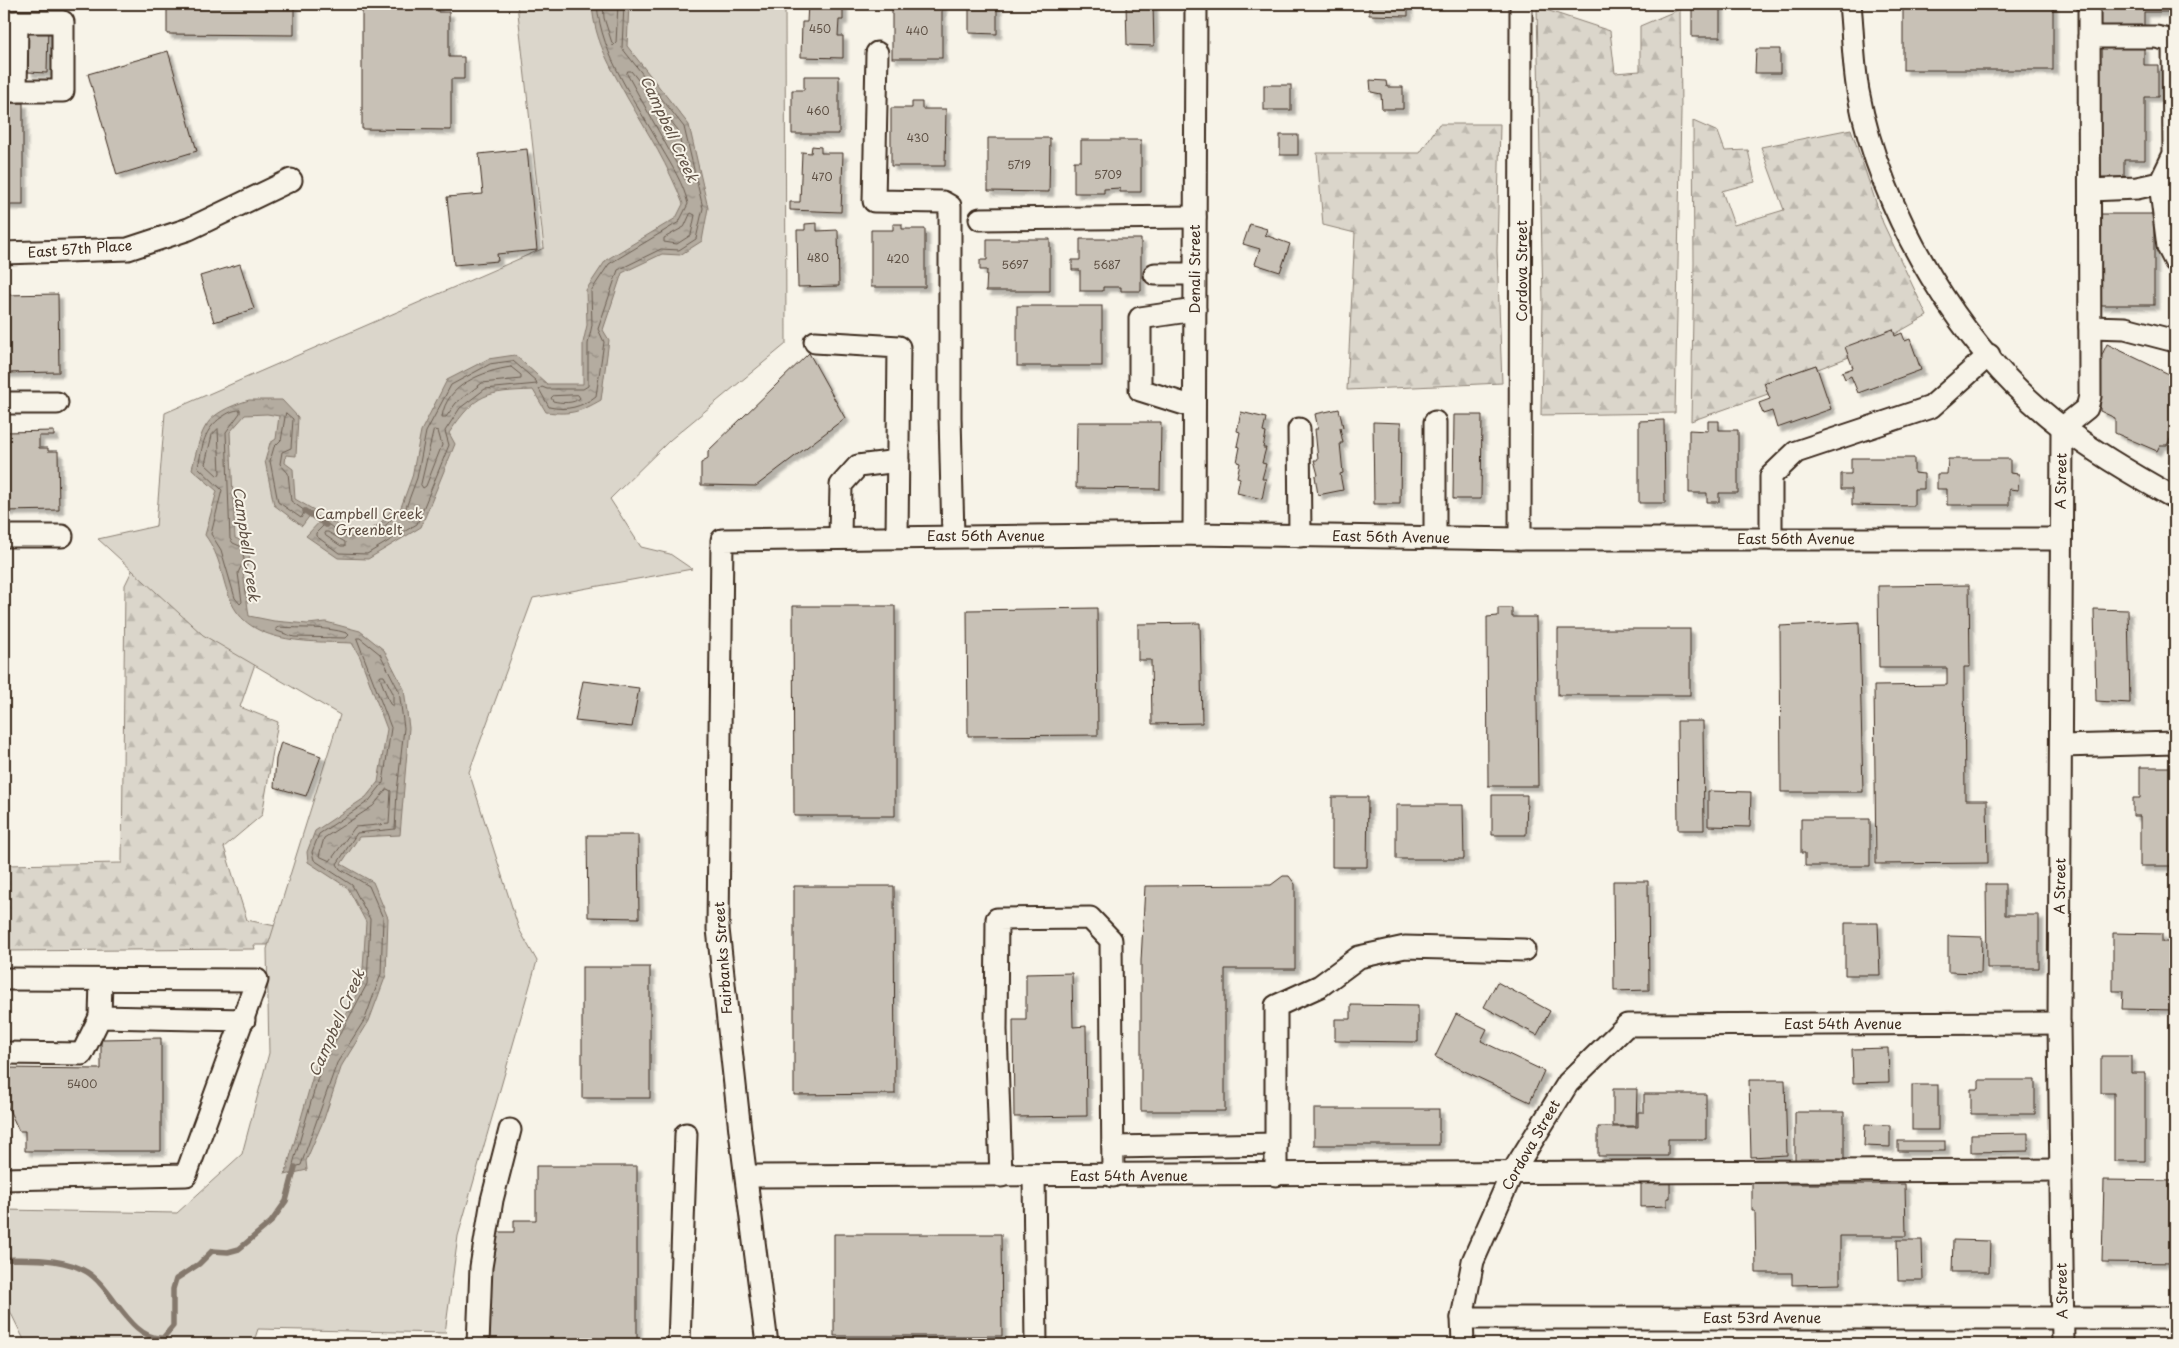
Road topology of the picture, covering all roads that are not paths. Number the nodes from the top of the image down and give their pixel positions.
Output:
1 (1196, 4) edge
2 (1521, 4) edge
3 (1850, 4) edge
4 (2089, 4) edge
5 (10, 22) edge
6 (2089, 37) junction
7 (2174, 41) edge
8 (877, 53) dead end
9 (10, 91) edge
10 (2174, 154) edge
11 (291, 180) dead end
12 (2160, 183) junction
13 (2090, 190) junction
14 (1195, 217) junction
15 (980, 218) dead end
16 (4, 253) edge
17 (2175, 261) edge
18 (1155, 274) dead end
19 (1195, 274) junction
20 (1195, 310) junction
21 (2090, 327) junction
22 (2175, 335) edge
23 (2175, 341) edge
24 (815, 342) dead end
25 (1989, 355) junction
26 (4, 403) edge
27 (57, 403) dead end
28 (1194, 407) junction
29 (1435, 422) dead end
30 (2062, 428) junction
31 (1299, 429) dead end
32 (898, 461) junction
33 (2175, 498) edge
34 (1194, 534) junction
35 (4, 536) edge
36 (62, 536) dead end
37 (953, 536) junction
38 (1300, 536) junction
39 (840, 537) junction
40 (897, 537) junction
41 (1435, 537) junction
42 (1520, 538) junction
43 (1771, 539) junction
44 (2060, 539) junction
45 (722, 540) joint
46 (2175, 743) edge
47 (2061, 746) junction
48 (1524, 950) dead end
49 (4, 979) edge
50 (101, 980) junction
51 (100, 1017) junction
52 (244, 1020) junction
53 (2059, 1024) junction
54 (1627, 1025) joint
55 (4, 1053) edge
56 (510, 1130) dead end
57 (686, 1134) dead end
58 (1276, 1144) junction
59 (1113, 1147) junction
60 (2061, 1170) junction
61 (1512, 1172) junction
62 (1276, 1175) junction
63 (747, 1176) junction
64 (1001, 1176) junction
65 (1034, 1176) junction
66 (1113, 1176) junction
67 (4, 1179) edge
68 (1462, 1318) junction
69 (2063, 1318) junction
70 (2175, 1318) edge
71 (478, 1344) edge
72 (679, 1344) edge
73 (767, 1344) edge
74 (1036, 1344) edge
75 (1463, 1344) edge
76 (2062, 1344) edge

1 - 14 street, Denali Street
2 - 42 street, Cordova Street
3 - 25 street
4 - 6 street
5 - 9 street
5 - 9 street
6 - 7 street
6 - 13 street
7 - 10 street
8 - 37 street
10 - 12 street
11 - 16 street, East 57th Place
12 - 13 street
12 - 17 street
13 - 21 street
14 - 15 street
14 - 19 street, Denali Street
18 - 19 street
19 - 20 street, Denali Street
20 - 28 street, Denali Street
20 - 28 street
21 - 23 street
21 - 30 street
22 - 23 street
24 - 32 street
25 - 30 street
25 - 43 street
26 - 27 street
28 - 34 street, Denali Street
29 - 41 street
30 - 33 street
30 - 44 street, A Street
31 - 38 street
32 - 39 street
32 - 40 street
34 - 37 street, East 56th Avenue
34 - 38 street, East 56th Avenue
35 - 36 street
37 - 40 street, East 56th Avenue
38 - 41 street, East 56th Avenue
39 - 40 street, East 56th Avenue
39 - 45 street, East 56th Avenue
41 - 42 street, East 56th Avenue
42 - 43 street, East 56th Avenue
43 - 44 street, East 56th Avenue
44 - 47 street, A Street
45 - 63 street, Fairbanks Street
46 - 47 street
47 - 53 street, A Street
48 - 58 street
49 - 50 street
50 - 51 street
50 - 52 street
51 - 52 street
51 - 55 street
52 - 67 street
53 - 54 street, East 54th Avenue
53 - 60 street, A Street
54 - 61 street, Cordova Street
56 - 71 street
57 - 72 street
58 - 59 street
58 - 62 street
59 - 64 street
59 - 66 street
60 - 61 street, East 54th Avenue
60 - 69 street, A Street
61 - 62 street, East 54th Avenue
61 - 68 street, Cordova Street
62 - 66 street, East 54th Avenue
63 - 64 street, East 54th Avenue
63 - 73 street, Fairbanks Street
64 - 65 street, East 54th Avenue
65 - 66 street, East 54th Avenue
65 - 74 street
68 - 69 street, East 53rd Avenue
68 - 75 street, Cordova Street
69 - 70 street, East 53rd Avenue
69 - 76 street, A Street

